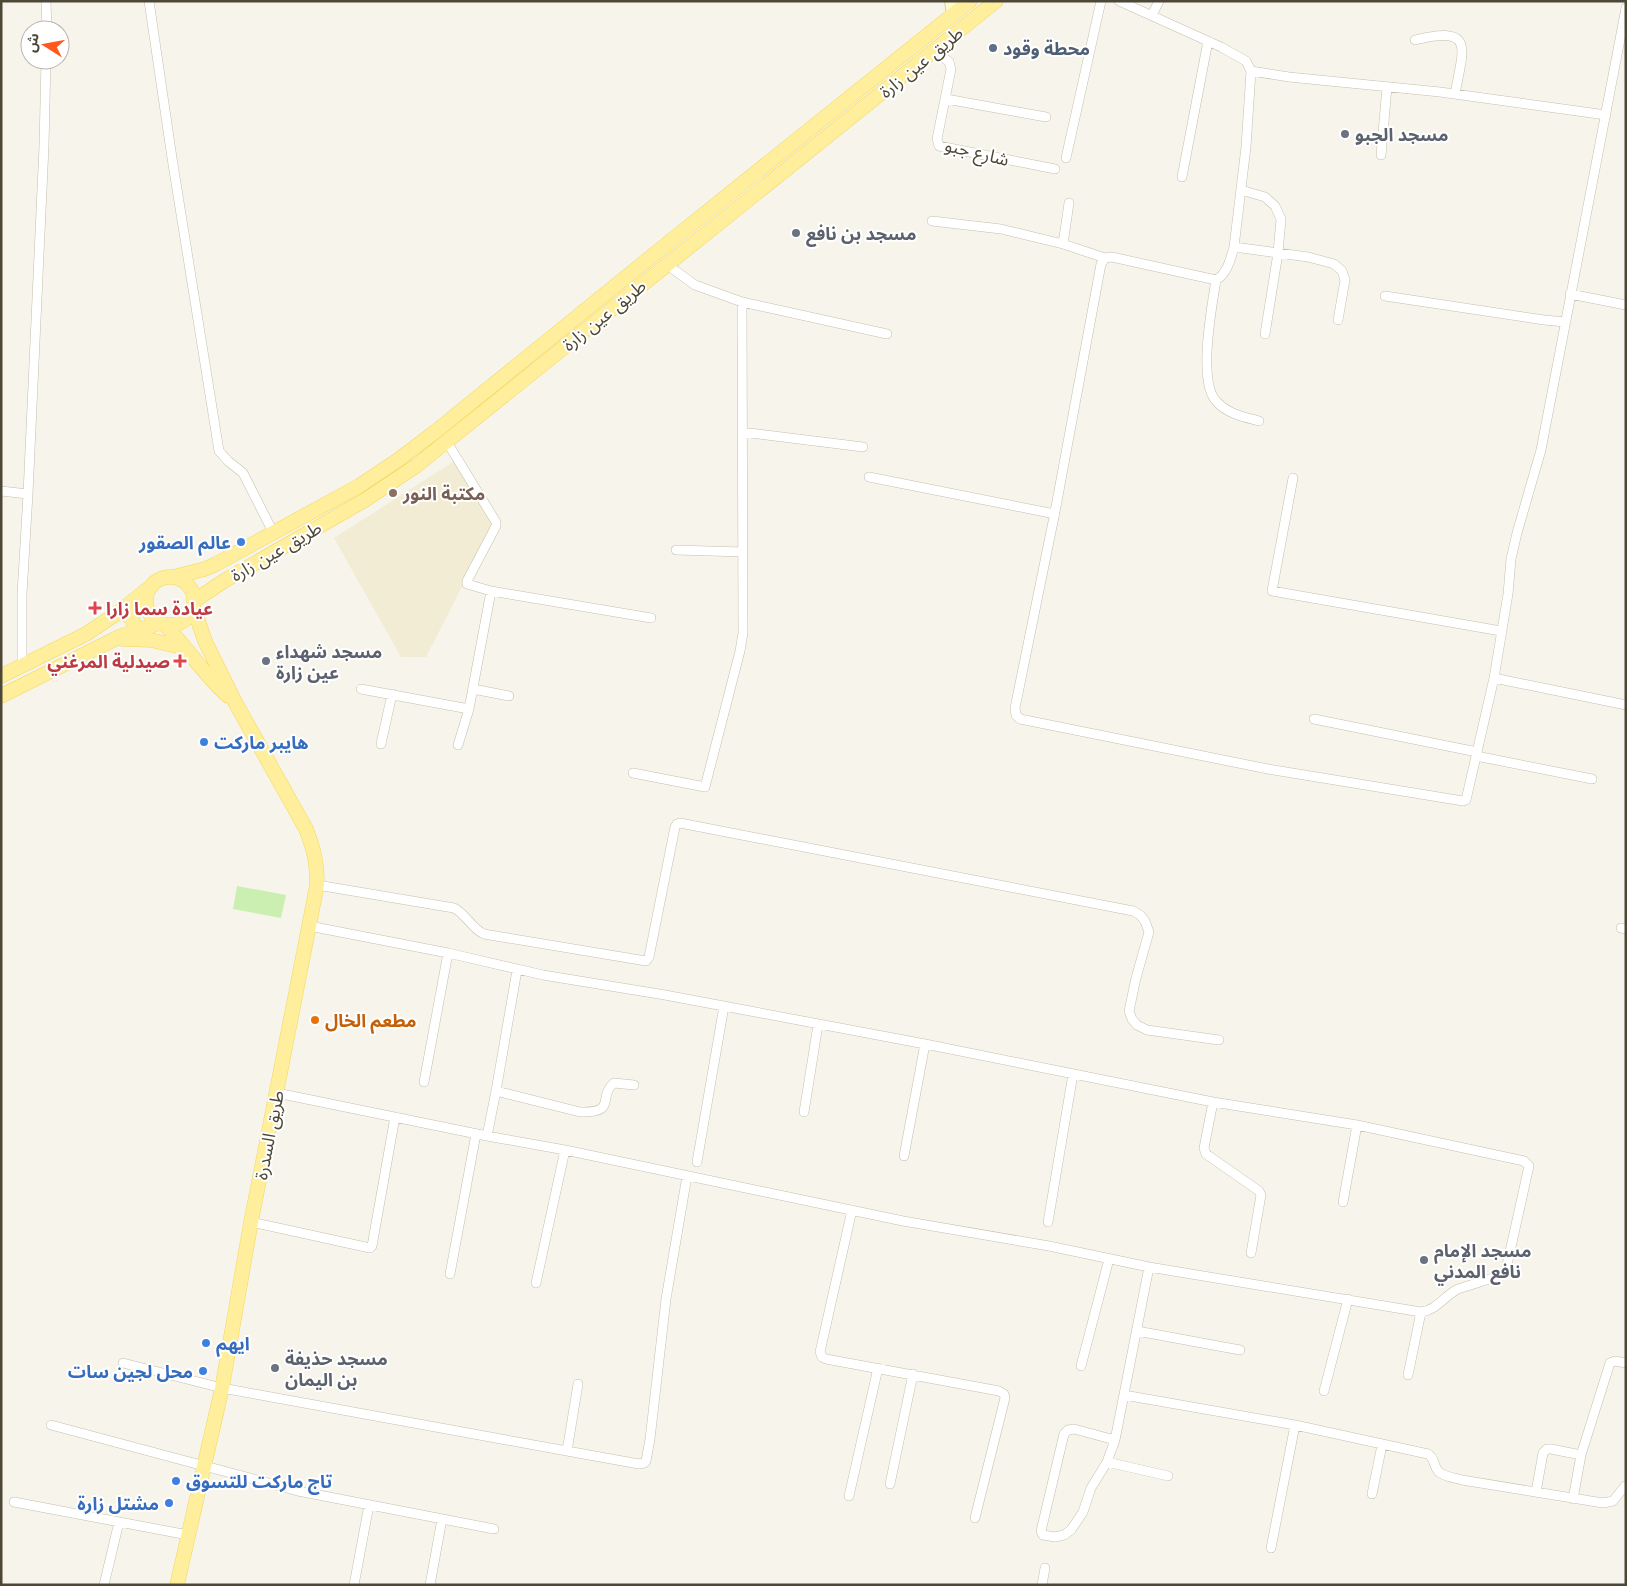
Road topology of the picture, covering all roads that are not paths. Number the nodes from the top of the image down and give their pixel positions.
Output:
1 (46, 1) edge
2 (149, 1) edge
3 (970, 1) edge
4 (996, 1) edge
5 (1101, 1) edge
6 (1119, 1) edge
7 (1159, 1) edge
8 (952, 8) edge
9 (1626, 8) edge
10 (1152, 15) junction
11 (47, 20) edge
12 (1415, 40) dead end
13 (1208, 41) junction
14 (936, 50) junction
15 (46, 70) edge
16 (1251, 71) junction
17 (1387, 87) junction
18 (1455, 94) junction
19 (946, 99) junction
20 (1606, 115) junction
21 (1046, 117) dead end
22 (1381, 155) dead end
23 (1066, 158) dead end
24 (1055, 169) dead end
25 (1182, 177) dead end
26 (1240, 190) junction
27 (1069, 203) dead end
28 (932, 221) dead end
29 (1063, 244) junction
30 (1234, 247) junction
31 (1278, 253) junction
32 (1105, 258) junction
33 (666, 264) junction
34 (1216, 280) junction
35 (1570, 294) junction
36 (1385, 296) dead end
37 (742, 302) junction
38 (1626, 305) edge
39 (1338, 320) dead end
40 (1566, 322) junction
41 (887, 334) dead end
42 (1265, 334) dead end
43 (1259, 421) dead end
44 (742, 432) junction
45 (447, 442) junction
46 (863, 447) dead end
47 (869, 477) dead end
48 (1293, 478) dead end
49 (1, 491) edge
50 (28, 494) junction
51 (1054, 514) junction
52 (274, 534) junction
53 (676, 550) dead end
54 (743, 552) junction
55 (205, 570) junction
56 (173, 577) junction
57 (215, 586) junction
58 (149, 588) junction
59 (491, 591) junction
60 (193, 604) junction
61 (119, 612) junction
62 (652, 618) dead end
63 (162, 624) junction
64 (135, 631) junction
65 (1501, 631) junction
66 (116, 639) junction
67 (186, 648) junction
68 (22, 666) junction
69 (1, 676) edge
70 (1494, 678) junction
71 (362, 688) dead end
72 (473, 689) junction
73 (392, 694) junction
74 (1, 696) edge
75 (509, 696) dead end
76 (234, 702) junction
77 (1626, 705) edge
78 (469, 709) junction
79 (1314, 719) dead end
80 (382, 744) dead end
81 (458, 745) dead end
82 (1477, 754) junction
83 (633, 773) dead end
84 (1592, 779) dead end
85 (317, 885) junction
86 (309, 926) junction
87 (448, 953) junction
88 (517, 970) junction
89 (724, 1006) junction
90 (818, 1024) junction
91 (1219, 1040) dead end
92 (925, 1044) junction
93 (1073, 1074) junction
94 (424, 1082) dead end
95 (634, 1085) dead end
96 (496, 1091) junction
97 (277, 1093) junction
98 (1213, 1102) junction
99 (804, 1112) dead end
100 (396, 1117) junction
101 (1357, 1125) junction
102 (476, 1134) junction
103 (487, 1136) junction
104 (566, 1150) junction
105 (904, 1156) dead end
106 (697, 1162) dead end
107 (687, 1176) junction
108 (1343, 1202) dead end
109 (852, 1210) junction
110 (252, 1222) junction
111 (1048, 1222) dead end
112 (1251, 1253) dead end
113 (1109, 1258) junction
114 (1149, 1267) junction
115 (450, 1274) dead end
116 (536, 1284) dead end
117 (1348, 1299) junction
118 (1422, 1312) junction
119 (1137, 1331) junction
120 (1240, 1350) dead end
121 (123, 1363) dead end
122 (1626, 1363) edge
123 (1081, 1366) dead end
124 (878, 1368) junction
125 (913, 1374) junction
126 (1408, 1375) dead end
127 (578, 1384) dead end
128 (222, 1388) junction
129 (1324, 1390) dead end
130 (1124, 1395) junction
131 (52, 1425) dead end
132 (1295, 1425) junction
133 (1115, 1440) junction
134 (1382, 1445) junction
135 (567, 1451) junction
136 (1581, 1455) junction
137 (1107, 1462) junction
138 (205, 1466) junction
139 (1168, 1476) dead end
140 (890, 1484) dead end
141 (1626, 1486) edge
142 (1536, 1492) junction
143 (1372, 1494) dead end
144 (849, 1496) dead end
145 (1573, 1499) junction
146 (14, 1502) dead end
147 (369, 1505) junction
148 (975, 1518) dead end
149 (442, 1519) junction
150 (119, 1522) junction
151 (494, 1529) dead end
152 (188, 1535) junction
153 (1270, 1548) dead end
154 (1045, 1568) dead end
155 (104, 1585) edge
156 (177, 1585) edge
157 (354, 1585) edge
158 (430, 1585) edge
159 (1042, 1585) edge

1 - 11 street
2 - 52 street
3 - 8 main road, طريق عين زارة
4 - 14 main road, طريق عين زارة
5 - 23 street
6 - 10 street
7 - 10 street
8 - 52 main road, طريق عين زارة
9 - 20 street
10 - 13 street
12 - 18 street
13 - 16 street
13 - 25 street
14 - 19 street, شارع جبو
14 - 33 main road, طريق عين زارة
15 - 50 street
16 - 17 street
16 - 26 street
17 - 18 street
17 - 22 street
18 - 20 street
19 - 21 street
19 - 24 street, شارع جبو
20 - 35 street
26 - 30 street
26 - 31 street
27 - 29 street
28 - 29 street
29 - 32 street
30 - 31 street
30 - 34 street
31 - 39 street
31 - 42 street
32 - 34 street
32 - 51 street
33 - 37 street
33 - 45 main road, طريق عين زارة
34 - 43 street
35 - 38 street
35 - 40 street
36 - 40 street
37 - 41 street
37 - 44 street
40 - 65 street
44 - 46 street
44 - 54 street
45 - 57 main road, طريق عين زارة
45 - 59 street
47 - 51 street
48 - 65 street
49 - 50 street
50 - 68 street
51 - 82 street
52 - 55 main road, طريق عين زارة
53 - 54 street
54 - 83 street
55 - 56 main road, طريق عين زارة
55 - 57 main road
56 - 58 main road
56 - 60 main road
57 - 60 main road, طريق عين زارة
58 - 61 main road
58 - 63 main road
59 - 62 street
59 - 72 street
60 - 63 main road
60 - 76 main road
61 - 64 main road
61 - 68 main road
63 - 64 main road
63 - 67 main road
64 - 66 main road
65 - 70 street
66 - 67 main road
66 - 74 main road
67 - 76 main road
68 - 69 main road
70 - 77 street
70 - 82 street
71 - 73 street
72 - 75 street
72 - 78 street
73 - 78 street
73 - 80 street
76 - 85 main road, طريق السدرة
78 - 81 street
79 - 82 street
82 - 84 street
85 - 86 main road, طريق السدرة
85 - 91 street
86 - 87 street
86 - 97 main road, طريق السدرة
87 - 88 street
87 - 94 street
88 - 89 street
88 - 96 street
89 - 90 street
89 - 106 street
90 - 92 street
90 - 99 street
92 - 93 street
92 - 105 street
93 - 98 street
93 - 111 street
95 - 96 street
96 - 103 street
97 - 100 street
97 - 110 main road, طريق السدرة
98 - 101 street
98 - 112 street
100 - 102 street
100 - 110 street
101 - 108 street
101 - 118 street
102 - 103 street
102 - 115 street
103 - 104 street
104 - 107 street
104 - 116 street
107 - 109 street
107 - 135 street
109 - 113 street
109 - 124 street
110 - 128 main road, طريق السدرة
113 - 114 street
113 - 123 street
114 - 117 street
114 - 119 street
117 - 118 street
117 - 129 street
118 - 126 street
119 - 120 street
119 - 130 street
121 - 128 street
122 - 136 street
124 - 125 street
124 - 144 street
125 - 140 street
125 - 148 street
127 - 135 street
128 - 135 street
128 - 138 main road, طريق السدرة
130 - 132 street
130 - 133 street
131 - 138 street
132 - 134 street
132 - 153 street
133 - 137 street
133 - 137 street
134 - 142 street
134 - 143 street
136 - 142 street
136 - 145 street
137 - 139 street
138 - 147 street
138 - 152 main road, طريق السدرة
141 - 145 street
142 - 145 street
146 - 150 street
147 - 149 street
147 - 157 street
149 - 151 street
149 - 158 street
150 - 152 street
150 - 155 street
152 - 156 main road, طريق السدرة
154 - 159 street

